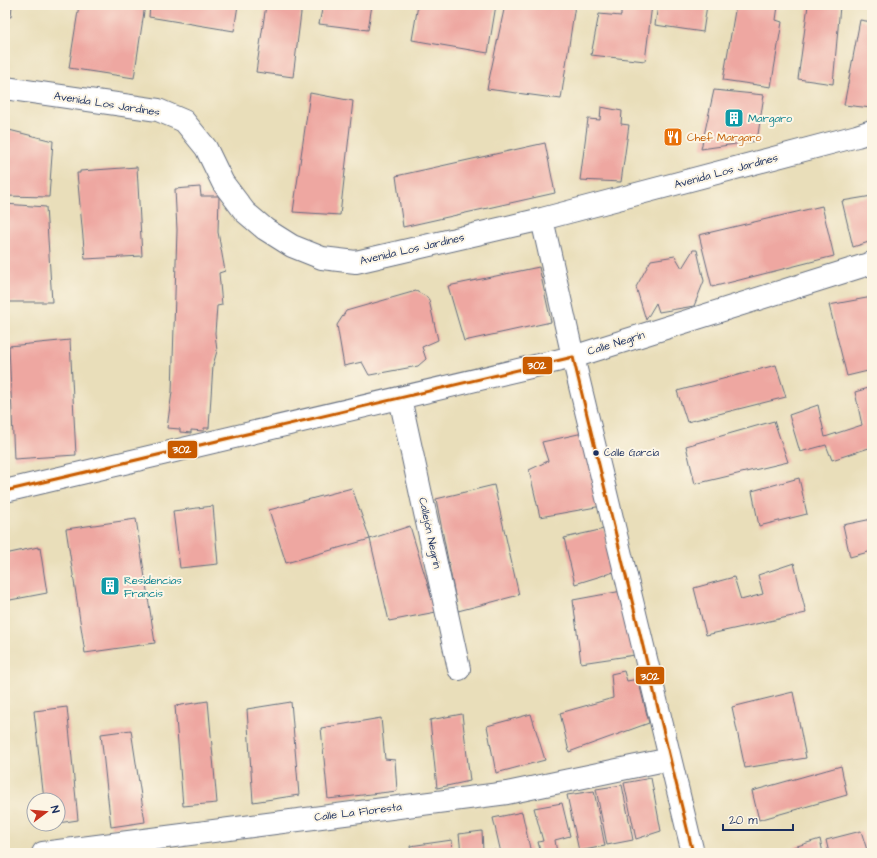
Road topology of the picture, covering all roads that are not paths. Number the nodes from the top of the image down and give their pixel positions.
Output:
1 (5, 88) edge
2 (872, 131) edge
3 (542, 219) junction
4 (872, 263) edge
5 (573, 357) junction
6 (400, 398) junction
7 (5, 491) edge
8 (459, 669) dead end
9 (670, 759) junction
10 (43, 853) edge
11 (693, 853) edge

1 - 3 street, Avenida Los Jardines
2 - 3 street, Avenida Los Jardines
3 - 5 street
4 - 5 street, Calle Negrín
5 - 6 street, Calle Negrín
5 - 9 street
6 - 7 street, Calle Negrín
6 - 8 street, Callejón Negrín
9 - 10 street, Calle La Floresta
9 - 11 street

